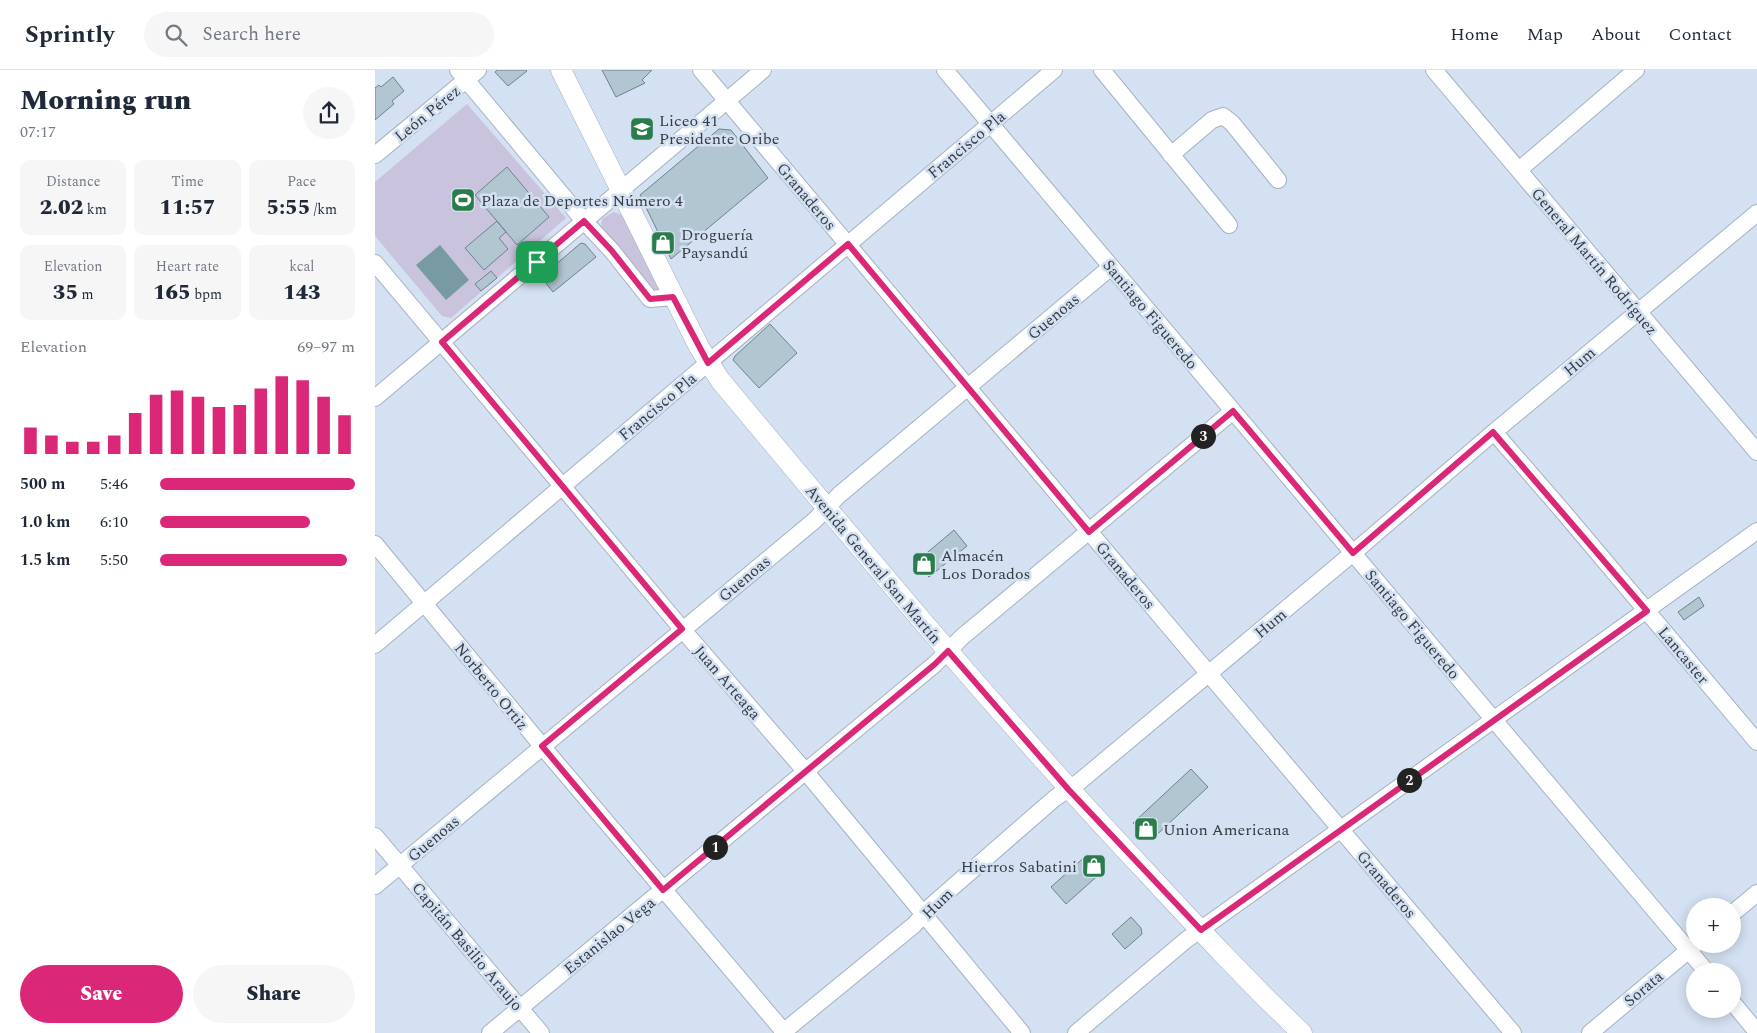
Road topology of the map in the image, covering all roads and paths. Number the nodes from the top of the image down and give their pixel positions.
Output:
1 (561, 70) edge
2 (701, 70) edge
3 (763, 70) edge
4 (945, 70) edge
5 (1054, 70) edge
6 (1102, 70) edge
7 (1434, 70) edge
8 (1636, 70) edge
9 (467, 73) edge
10 (727, 100) junction
11 (990, 124) junction
12 (375, 155) edge
13 (1171, 155) junction
14 (1519, 170) junction
15 (1278, 180) dead end
16 (621, 191) junction
17 (1757, 212) edge
18 (584, 221) junction
19 (1229, 225) dead end
20 (848, 244) junction
21 (375, 263) edge
22 (1111, 267) junction
23 (673, 297) junction
24 (1638, 312) junction
25 (442, 342) junction
26 (708, 363) junction
27 (968, 388) junction
28 (375, 398) edge
29 (1233, 411) junction
30 (1493, 432) junction
31 (1757, 452) edge
32 (563, 486) junction
33 (826, 508) junction
34 (1757, 531) edge
35 (1089, 532) junction
36 (375, 544) edge
37 (1353, 553) junction
38 (424, 603) junction
39 (1647, 611) junction
40 (682, 629) junction
41 (375, 644) edge
42 (948, 651) junction
43 (1209, 674) junction
44 (1494, 720) junction
45 (1757, 742) edge
46 (542, 746) junction
47 (805, 772) junction
48 (1068, 789) junction
49 (1341, 829) junction
50 (375, 836) edge
51 (400, 866) junction
52 (375, 886) edge
53 (663, 890) junction
54 (1757, 893) edge
55 (1741, 906) edge
56 (923, 915) junction
57 (1201, 930) junction
58 (1686, 940) edge
59 (1686, 952) edge
60 (520, 1008) junction
61 (1741, 1013) edge
62 (1757, 1032) edge
63 (490, 1033) edge
64 (541, 1033) edge
65 (784, 1033) edge
66 (1022, 1033) edge
67 (1076, 1033) edge
68 (1303, 1033) edge
69 (1513, 1033) edge
70 (1590, 1033) edge

1 - 16 main road, Avenida General San Martín
2 - 10 street, Granaderos
3 - 10 street
4 - 11 street, Santiago Figueredo
5 - 11 street, Francisco Pla
6 - 13 street
7 - 14 street, General Martín Rodríguez
8 - 14 street
9 - 12 street, León Pérez
9 - 18 street
10 - 16 street
10 - 20 street, Granaderos
11 - 20 street, Francisco Pla
11 - 22 street, Santiago Figueredo
13 - 15 street
13 - 19 street
14 - 24 street, General Martín Rodríguez
16 - 18 street
16 - 23 main road, Avenida General San Martín
17 - 24 street, Hum
18 - 23 street
18 - 25 street
20 - 26 street, Francisco Pla
20 - 27 street, Granaderos
21 - 25 street, Juan Arteaga
22 - 27 street, Guenoas
22 - 29 street, Santiago Figueredo
23 - 26 main road, Avenida General San Martín
24 - 30 street, Hum
24 - 31 street, General Martín Rodríguez
25 - 28 street
25 - 32 street, Juan Arteaga
26 - 32 street, Francisco Pla
26 - 33 main road, Avenida General San Martín
27 - 33 street, Guenoas
27 - 35 street, Granaderos
29 - 35 street, Estanislao Vega
29 - 37 street, Santiago Figueredo
30 - 37 street, Hum
30 - 39 street, Lancaster
32 - 38 street, Francisco Pla
32 - 40 street, Juan Arteaga
33 - 40 street, Guenoas
33 - 42 main road, Avenida General San Martín
34 - 39 street
35 - 42 street, Estanislao Vega
35 - 43 street, Granaderos
36 - 38 street, Norberto Ortiz
37 - 43 street, Hum
37 - 44 street, Santiago Figueredo
38 - 41 street, Francisco Pla
38 - 46 street, Norberto Ortiz
39 - 44 street
39 - 45 street, Lancaster
40 - 46 street, Guenoas
40 - 47 street, Juan Arteaga
42 - 47 street, Estanislao Vega
42 - 48 main road, Avenida General San Martín
43 - 48 street, Hum
43 - 49 street, Granaderos
44 - 49 street
44 - 58 street, Santiago Figueredo
46 - 51 street, Guenoas
46 - 53 street, Norberto Ortiz
47 - 53 street, Estanislao Vega
47 - 56 street, Juan Arteaga
48 - 56 street, Hum
48 - 57 main road, Avenida General San Martín
49 - 57 street
49 - 69 street, Granaderos
50 - 51 street, Capitán Basilio Araujo
51 - 52 street, Guenoas
51 - 60 street, Capitán Basilio Araujo
53 - 60 street, Estanislao Vega
53 - 65 street, Norberto Ortiz
54 - 55 street
56 - 65 street, Hum
56 - 66 street, Juan Arteaga
57 - 67 street
57 - 68 main road, Avenida General San Martín
59 - 70 street, Sorata
60 - 63 street, Estanislao Vega
60 - 64 street, Capitán Basilio Araujo
61 - 62 street

